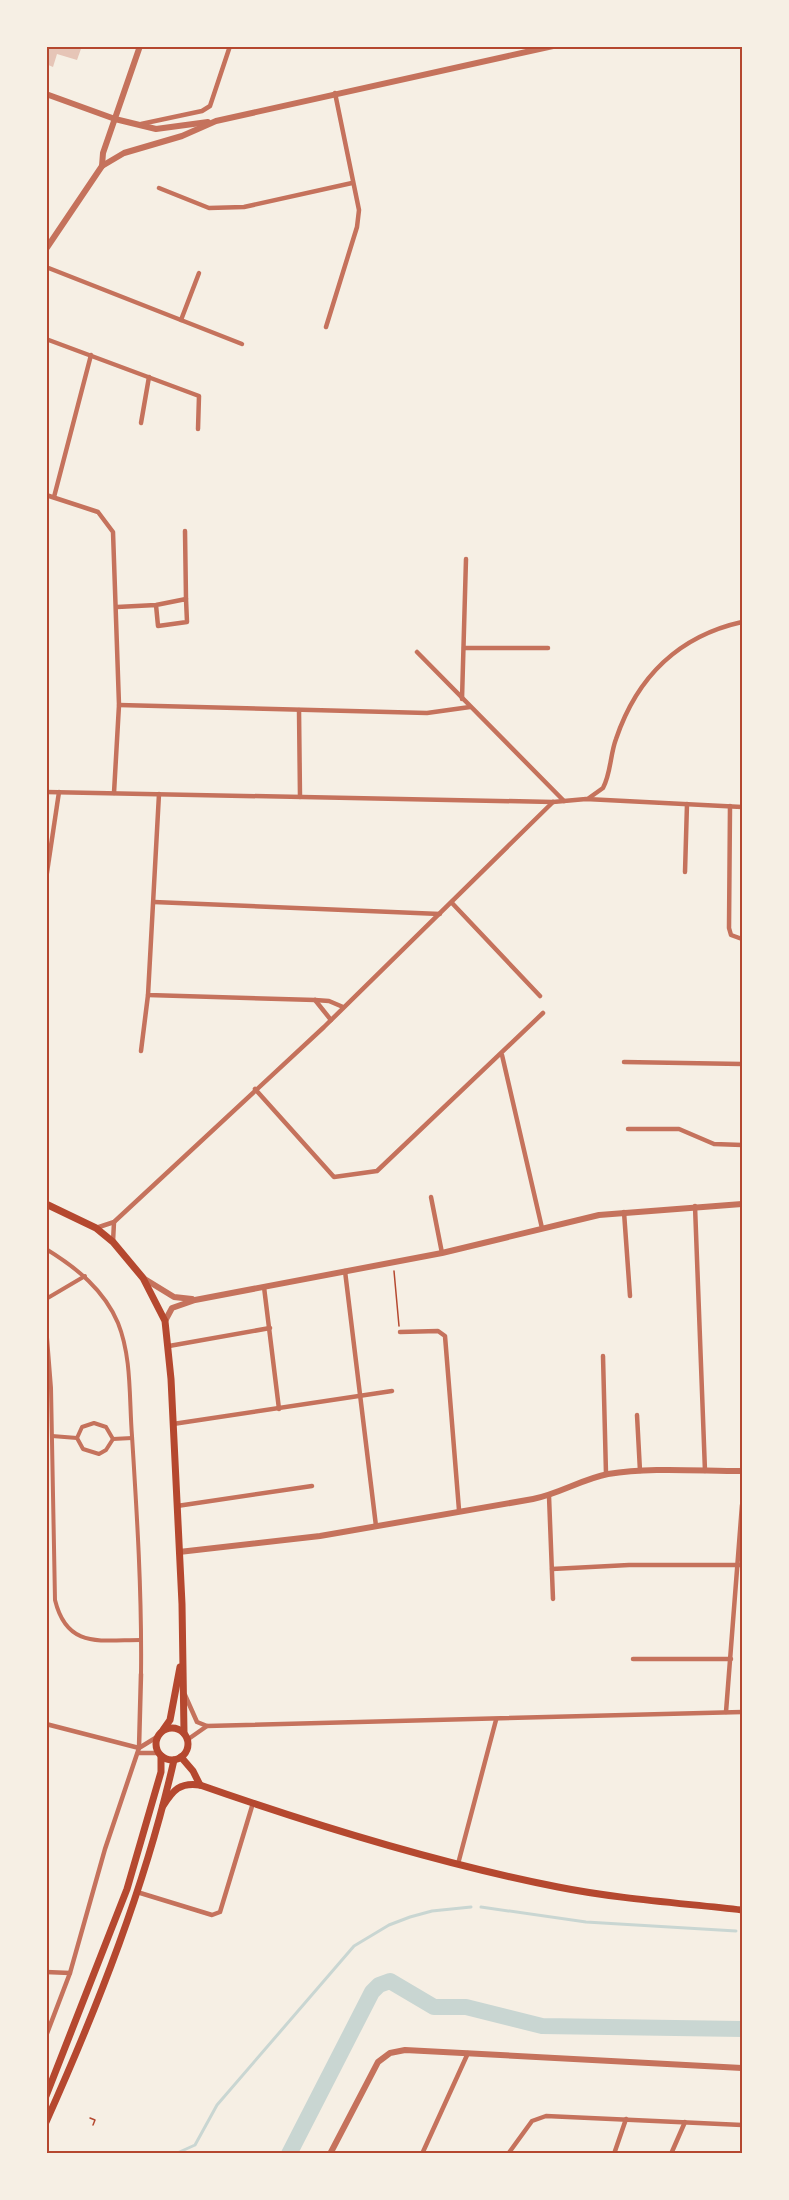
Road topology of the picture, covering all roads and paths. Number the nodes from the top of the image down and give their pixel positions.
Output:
1 (140, 46) edge
2 (230, 46) edge
3 (553, 46) edge
4 (335, 93) junction
5 (46, 94) edge
6 (115, 119) junction
7 (216, 121) junction
8 (137, 126) junction
9 (102, 166) junction
10 (352, 183) junction
11 (159, 188) dead end
12 (46, 249) edge
13 (46, 267) edge
14 (199, 273) dead end
15 (181, 320) junction
16 (326, 327) dead end
17 (46, 339) edge
18 (242, 344) dead end
19 (91, 356) junction
20 (149, 377) junction
21 (141, 423) dead end
22 (198, 429) dead end
23 (46, 495) edge
24 (54, 497) junction
25 (185, 531) dead end
26 (466, 559) dead end
27 (186, 599) junction
28 (156, 605) junction
29 (117, 607) junction
30 (742, 622) edge
31 (464, 648) junction
32 (548, 648) dead end
33 (417, 652) dead end
34 (462, 699) junction
35 (119, 705) junction
36 (470, 707) junction
37 (299, 710) junction
38 (46, 792) edge
39 (59, 792) junction
40 (114, 793) junction
41 (159, 794) junction
42 (300, 796) junction
43 (586, 799) junction
44 (564, 801) junction
45 (553, 802) junction
46 (687, 804) junction
47 (730, 806) junction
48 (742, 807) edge
49 (685, 872) dead end
50 (46, 879) edge
51 (154, 903) junction
52 (452, 903) junction
53 (440, 914) junction
54 (742, 939) edge
55 (148, 995) junction
56 (540, 996) dead end
57 (315, 1000) junction
58 (343, 1007) junction
59 (543, 1013) dead end
60 (331, 1020) junction
61 (141, 1051) dead end
62 (502, 1055) junction
63 (624, 1062) dead end
64 (742, 1064) edge
65 (255, 1089) junction
66 (628, 1129) dead end
67 (742, 1145) edge
68 (431, 1197) dead end
69 (46, 1204) edge
70 (742, 1204) edge
71 (695, 1206) junction
72 (624, 1212) junction
73 (114, 1222) junction
74 (96, 1228) junction
75 (542, 1228) junction
76 (113, 1242) junction
77 (46, 1249) edge
78 (442, 1254) junction
79 (393, 1261) junction
80 (345, 1271) junction
81 (85, 1276) junction
82 (143, 1278) junction
83 (264, 1287) junction
84 (630, 1296) dead end
85 (46, 1299) edge
86 (195, 1300) junction
87 (165, 1321) junction
88 (46, 1325) edge
89 (270, 1328) junction
90 (400, 1332) joint
91 (169, 1346) junction
92 (603, 1356) dead end
93 (392, 1391) dead end
94 (360, 1396) junction
95 (279, 1409) junction
96 (637, 1415) dead end
97 (173, 1424) junction
98 (52, 1436) junction
99 (77, 1438) junction
100 (132, 1438) junction
101 (113, 1439) junction
102 (640, 1471) junction
103 (705, 1471) junction
104 (742, 1471) edge
105 (606, 1474) junction
106 (312, 1486) dead end
107 (549, 1496) junction
108 (742, 1505) edge
109 (177, 1506) junction
110 (459, 1510) junction
111 (376, 1526) junction
112 (179, 1552) junction
113 (740, 1565) junction
114 (552, 1569) junction
115 (553, 1599) dead end
116 (141, 1640) junction
117 (182, 1655) junction
118 (633, 1659) dead end
119 (731, 1659) junction
120 (141, 1674) joint
121 (184, 1692) junction
122 (726, 1712) junction
123 (742, 1712) edge
124 (496, 1720) junction
125 (46, 1724) edge
126 (207, 1726) junction
127 (163, 1730) junction
128 (157, 1737) junction
129 (186, 1737) junction
130 (138, 1751) junction
131 (160, 1754) junction
132 (177, 1758) junction
133 (200, 1785) junction
134 (253, 1803) junction
135 (164, 1806) junction
136 (458, 1864) junction
137 (137, 1893) junction
138 (742, 1910) edge
139 (46, 1972) edge
140 (70, 1974) junction
141 (46, 2036) edge
142 (468, 2053) junction
143 (742, 2068) edge
144 (46, 2096) edge
145 (90, 2118) dead end
146 (626, 2120) junction
147 (46, 2122) edge
148 (685, 2122) junction
149 (93, 2125) dead end
150 (742, 2126) edge
151 (330, 2154) edge
152 (422, 2154) edge
153 (507, 2154) edge
154 (614, 2154) edge
155 (671, 2154) edge

1 - 6 street
2 - 8 street
3 - 4 street
4 - 7 street
4 - 10 street
5 - 6 street
6 - 8 street
6 - 9 street
7 - 8 street
7 - 9 street
9 - 12 street
10 - 11 street
10 - 16 street
13 - 15 street
14 - 15 street
15 - 18 street
17 - 19 street
19 - 20 street
19 - 24 street
20 - 21 street
20 - 22 street
23 - 24 street
24 - 29 street
25 - 27 street
26 - 31 street
27 - 28 street
27 - 28 street
28 - 29 street
29 - 35 street
30 - 43 street
31 - 32 street
31 - 34 street
33 - 34 street
34 - 36 street
35 - 37 street
35 - 40 street
36 - 37 street
36 - 44 street
37 - 42 street
38 - 39 street
39 - 40 street
39 - 50 street
40 - 41 street
41 - 42 street
41 - 51 street
42 - 45 street
43 - 44 street
43 - 46 street
44 - 45 street
45 - 52 street
46 - 47 street
46 - 49 street
47 - 48 street
47 - 54 street
51 - 53 street
51 - 55 street
52 - 53 street
52 - 56 street
53 - 58 street
55 - 57 street
55 - 61 street
57 - 58 street
57 - 60 street
58 - 60 street
59 - 62 street
60 - 65 street
62 - 65 street
62 - 75 street
63 - 64 street
65 - 73 street
66 - 67 street
68 - 78 street
69 - 74 main road
70 - 71 street
71 - 72 street
71 - 103 street
72 - 75 street
72 - 84 street
73 - 74 street
73 - 76 street
74 - 76 main road
75 - 78 street
76 - 82 main road
77 - 81 street
78 - 79 street
79 - 80 street
79 - 90 path
80 - 83 street
80 - 94 street
81 - 85 street
81 - 100 street
82 - 86 street
82 - 87 main road
83 - 86 street
83 - 89 street
86 - 87 street
87 - 91 main road
88 - 98 street
89 - 91 street
89 - 95 street
90 - 110 street
91 - 97 main road
92 - 105 street
93 - 94 street
94 - 95 street
94 - 111 street
95 - 97 street
96 - 102 street
97 - 109 main road
98 - 99 street
98 - 116 street
99 - 101 street
99 - 101 street
100 - 101 street
100 - 116 street
102 - 103 street
102 - 105 street
103 - 104 street
105 - 107 street
106 - 109 street
107 - 110 street
107 - 114 street
108 - 113 street
109 - 112 main road
110 - 111 street
111 - 112 street
112 - 117 main road
113 - 114 street
113 - 119 street
114 - 115 street
116 - 120 street
117 - 121 main road
117 - 127 main road
118 - 119 street
119 - 122 street
120 - 130 street
121 - 126 street
121 - 129 main road
122 - 123 street
122 - 124 street
124 - 126 street
124 - 136 street
125 - 130 street
126 - 129 street
127 - 128 main road
127 - 129 main road
128 - 130 street
128 - 131 main road
129 - 132 main road
130 - 131 street
130 - 140 street
131 - 132 main road
131 - 144 main road
132 - 133 main road
132 - 135 main road
133 - 134 main road
133 - 135 main road
134 - 136 main road
134 - 137 street
135 - 137 main road
136 - 138 main road
137 - 147 main road
139 - 140 street
140 - 141 street
142 - 143 street
142 - 151 street
142 - 152 street
145 - 149 path
146 - 148 street
146 - 153 street
146 - 154 street
148 - 150 street
148 - 155 street

